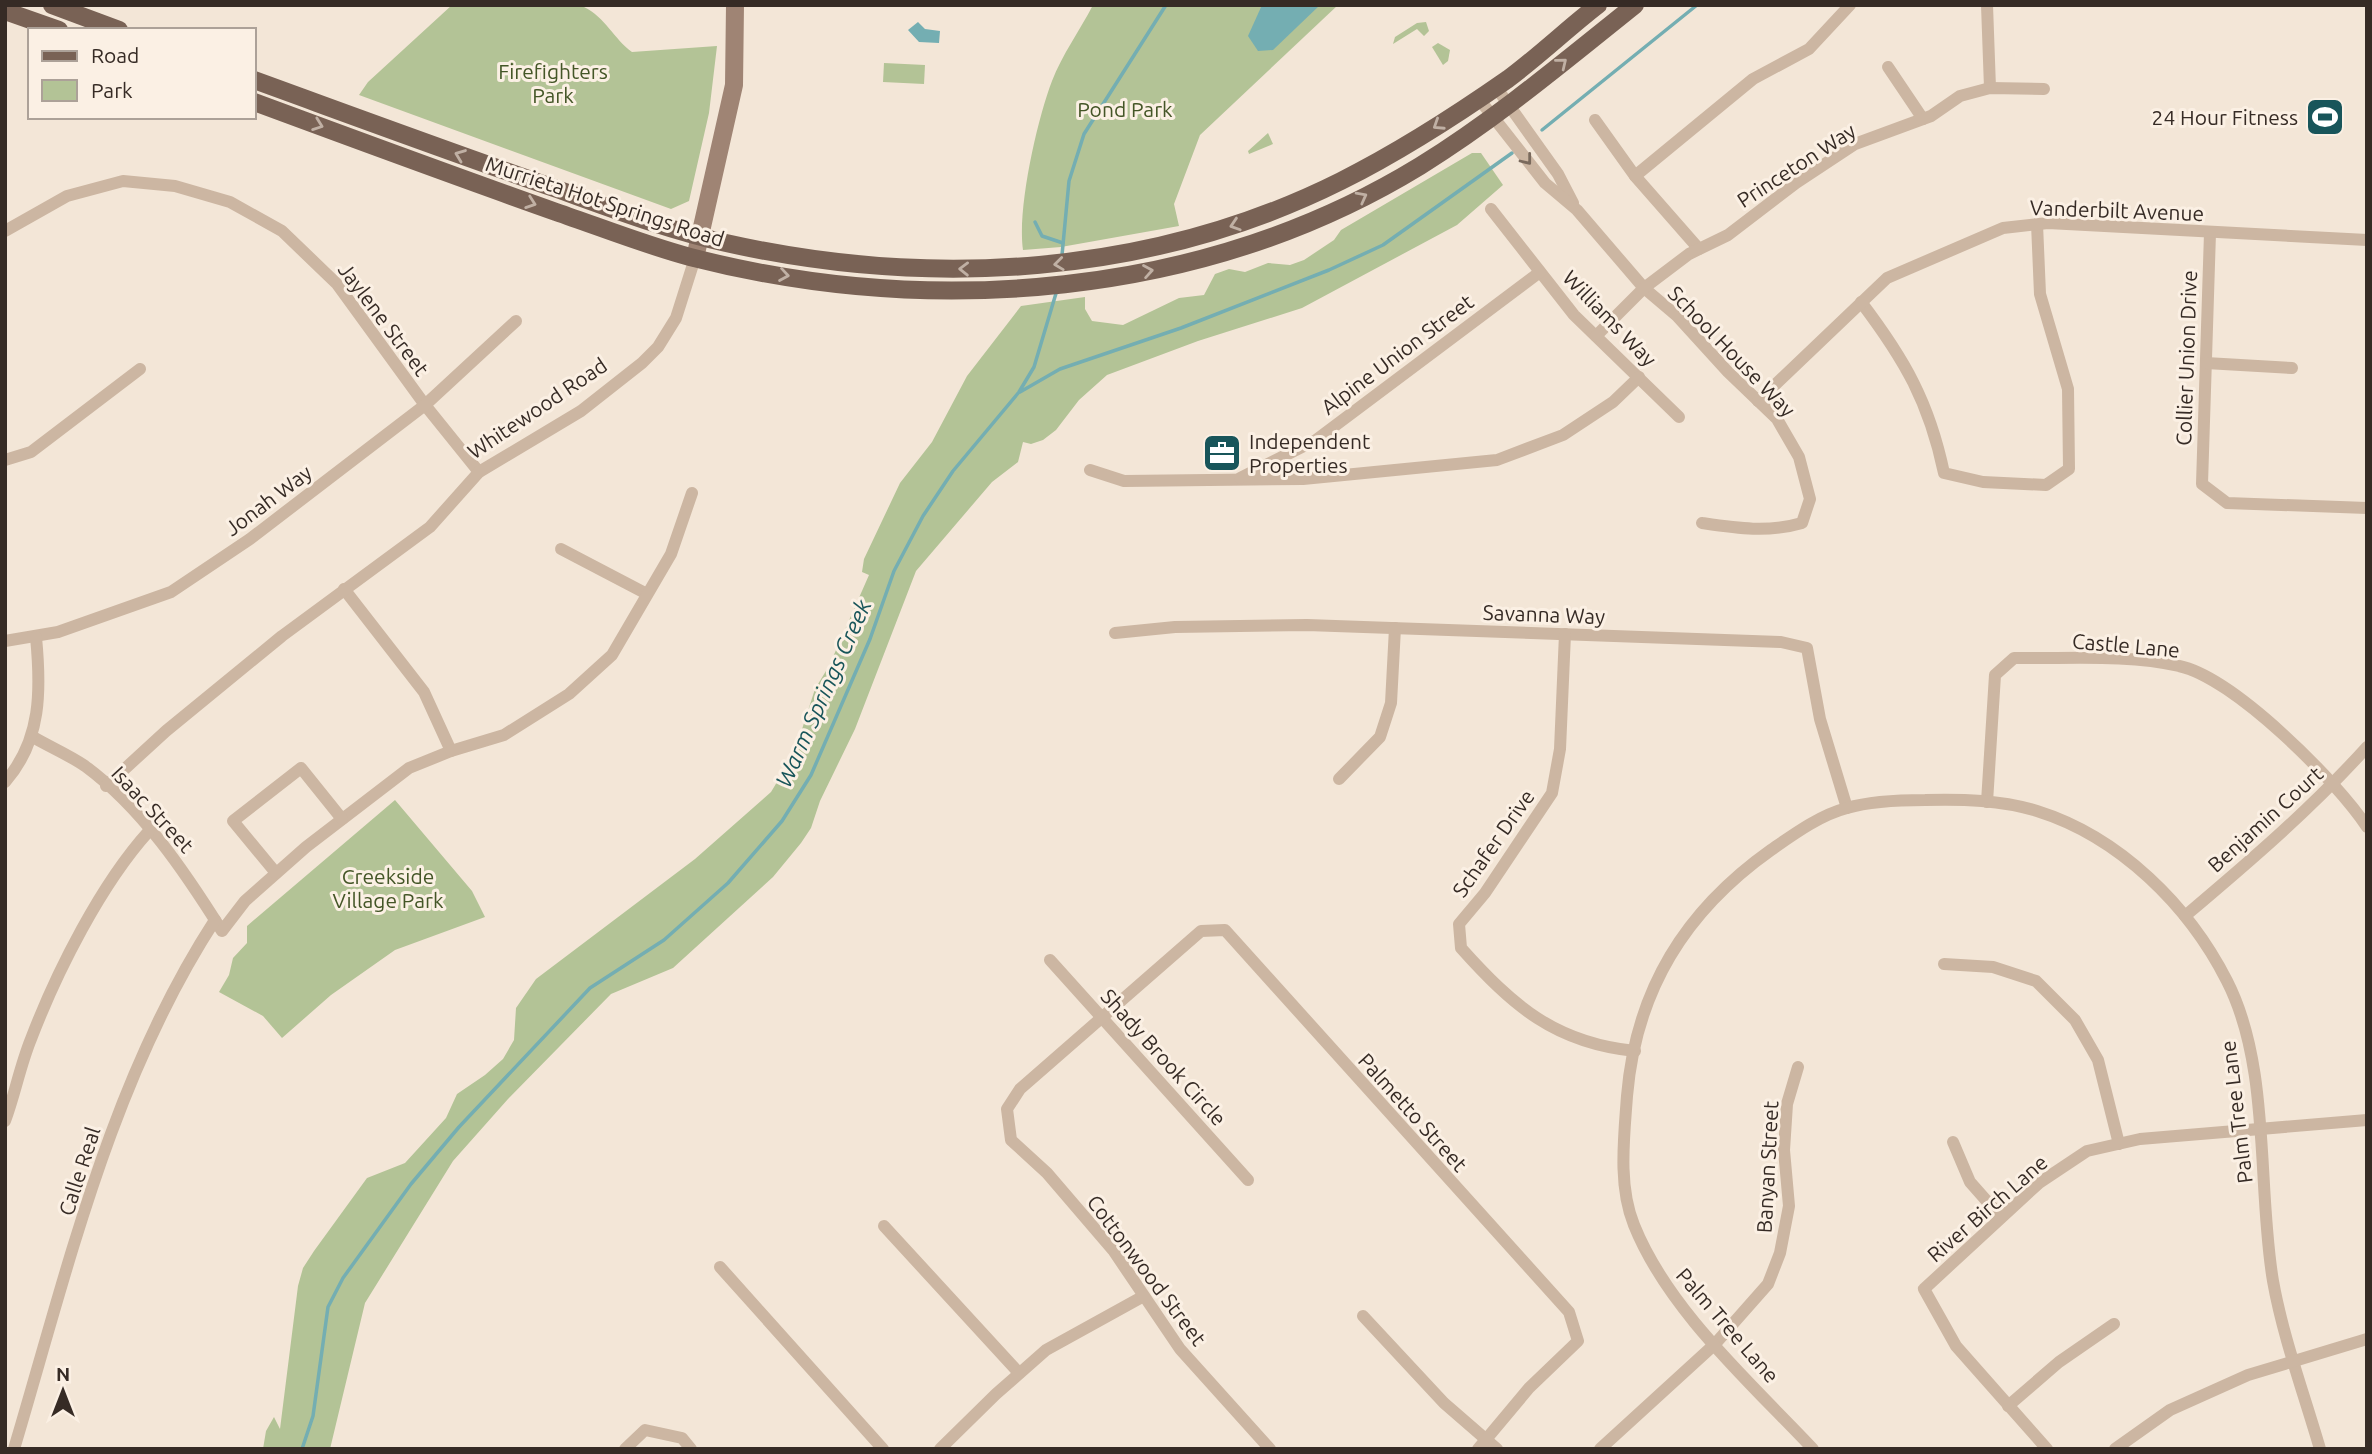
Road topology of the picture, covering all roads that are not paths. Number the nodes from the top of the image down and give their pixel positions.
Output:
1 (52, 5) edge
2 (735, 5) edge
3 (1598, 5) edge
4 (1635, 5) edge
5 (1850, 5) edge
6 (1987, 5) edge
7 (5, 11) edge
8 (53, 28) edge
9 (56, 28) edge
10 (91, 28) edge
11 (114, 28) edge
12 (1888, 67) dead end
13 (256, 81) edge
14 (1496, 87) junction
15 (1990, 88) junction
16 (2044, 89) dead end
17 (1479, 99) junction
18 (256, 103) edge
19 (1509, 106) junction
20 (1493, 117) junction
21 (1923, 119) junction
22 (1595, 120) dead end
23 (1635, 176) junction
24 (1491, 209) dead end
25 (1577, 210) junction
26 (2038, 224) junction
27 (5, 231) edge
28 (2210, 233) junction
29 (700, 236) junction
30 (2367, 240) edge
31 (1699, 249) junction
32 (695, 258) junction
33 (1540, 272) junction
34 (1644, 288) junction
35 (1861, 302) junction
36 (516, 321) dead end
37 (1597, 336) junction
38 (2206, 363) junction
39 (2292, 368) dead end
40 (140, 369) dead end
41 (1639, 377) junction
42 (1758, 401) junction
43 (425, 405) junction
44 (1679, 417) dead end
45 (5, 460) edge
46 (1090, 470) dead end
47 (479, 472) junction
48 (1236, 480) junction
49 (692, 493) dead end
50 (2367, 508) edge
51 (1702, 523) dead end
52 (561, 548) dead end
53 (344, 589) junction
54 (647, 594) junction
55 (1395, 628) junction
56 (1115, 633) dead end
57 (1565, 634) junction
58 (36, 637) junction
59 (5, 641) edge
60 (33, 737) junction
61 (2367, 747) edge
62 (451, 751) junction
63 (1339, 779) dead end
64 (5, 782) edge
65 (106, 786) junction
66 (2332, 786) junction
67 (1987, 802) junction
68 (1847, 808) junction
69 (342, 819) junction
70 (2367, 827) edge
71 (149, 831) junction
72 (276, 873) junction
73 (2185, 916) junction
74 (215, 920) junction
75 (1050, 960) dead end
76 (1944, 964) dead end
77 (1103, 1018) junction
78 (1635, 1051) junction
79 (1798, 1067) dead end
80 (2367, 1120) edge
81 (5, 1121) edge
82 (2259, 1129) junction
83 (1952, 1142) dead end
84 (2119, 1144) junction
85 (1248, 1180) dead end
86 (2000, 1216) junction
87 (884, 1226) dead end
88 (720, 1267) dead end
89 (1142, 1297) junction
90 (1363, 1316) dead end
91 (2113, 1324) dead end
92 (2367, 1339) edge
93 (1716, 1344) junction
94 (2295, 1360) junction
95 (1020, 1373) junction
96 (2008, 1406) junction
97 (1483, 1444) edge
98 (14, 1449) edge
99 (625, 1449) edge
100 (691, 1449) edge
101 (883, 1449) edge
102 (940, 1449) edge
103 (1270, 1449) edge
104 (1497, 1449) edge
105 (1600, 1449) edge
106 (1813, 1449) edge
107 (2047, 1449) edge
108 (2115, 1449) edge
109 (2320, 1449) edge

1 - 11 main road
2 - 29 main road, Whitewood Road
3 - 14 main road, Murrieta Hot Springs Road
19 -> 4 main road, Murrieta Hot Springs Road
5 - 23 street
6 - 15 street
7 - 8 main road
9 - 10 main road
12 - 21 street
29 -> 13 main road, Murrieta Hot Springs Road
14 - 17 main road, Murrieta Hot Springs Road
14 - 19 street, School House Way
15 - 16 street, Princeton Way
15 - 21 street, Princeton Way
17 - 20 street, School House Way
17 -> 29 main road, Murrieta Hot Springs Road
18 -> 32 main road, Murrieta Hot Springs Road
19 - 20 main road, Murrieta Hot Springs Road
19 - 25 street, School House Way
20 -> 25 street, School House Way
32 -> 20 main road, Murrieta Hot Springs Road
21 - 31 street, Princeton Way
22 - 23 street
23 - 31 street
24 - 33 street, Williams Way
25 - 34 street, School House Way
26 - 28 street, Vanderbilt Avenue
26 - 35 street, Vanderbilt Avenue
26 - 35 street
27 - 43 street, Jaylene Street
28 - 30 street, Vanderbilt Avenue
28 - 38 street, Collier Union Drive
29 - 32 main road, Whitewood Road
31 - 34 street, Princeton Way
32 - 47 street, Whitewood Road
33 - 37 street, Williams Way
33 - 48 street, Alpine Union Street
34 - 37 street, Princeton Way
34 - 42 street, School House Way
35 - 42 street, Vanderbilt Avenue
36 - 43 street, Jonah Way
37 - 41 street, Williams Way
38 - 39 street
38 - 50 street, Collier Union Drive
40 - 45 street
41 - 44 street, Williams Way
41 - 48 street
42 - 51 street, School House Way
43 - 47 street, Jaylene Street
43 - 58 street, Jonah Way
46 - 48 street
47 - 53 street, Whitewood Road
49 - 54 street
52 - 54 street
53 - 62 street
53 - 65 street, Whitewood Road
54 - 62 street
55 - 56 street, Savanna Way
55 - 57 street, Savanna Way
55 - 63 street
57 - 68 street, Savanna Way
57 - 78 street, Schafer Drive
58 - 59 street, Jonah Way
58 - 60 street
60 - 64 street
60 - 65 street, Isaac Street
61 - 66 street, Benjamin Court
62 - 69 street
65 - 71 street, Isaac Street
66 - 67 street, Castle Lane
66 - 70 street, Castle Lane
66 - 73 street, Benjamin Court
67 - 68 street, Palm Tree Lane
67 - 73 street, Palm Tree Lane
68 - 78 street, Palm Tree Lane
69 - 72 street
69 - 72 street
71 - 74 street, Isaac Street
71 - 81 street
72 - 74 street, Isaac Street
73 - 82 street, Palm Tree Lane
74 - 98 street, Calle Real
75 - 77 street, Shady Brook Circle
76 - 84 street
77 - 85 street, Shady Brook Circle
77 - 89 street, Cottonwood Street
77 - 97 street, Palmetto Street
78 - 93 street, Palm Tree Lane
79 - 93 street, Banyan Street
80 - 82 street, River Birch Lane
82 - 84 street, River Birch Lane
82 - 94 street, Palm Tree Lane
83 - 86 street
84 - 86 street, River Birch Lane
86 - 96 street, River Birch Lane
87 - 95 street
88 - 101 street
89 - 95 street
89 - 103 street, Cottonwood Street
90 - 97 street
91 - 96 street
92 - 94 street
93 - 105 street, Banyan Street
93 - 106 street, Palm Tree Lane
94 - 108 street
94 - 109 street, Palm Tree Lane
95 - 102 street
96 - 107 street
97 - 104 street
99 - 100 street

